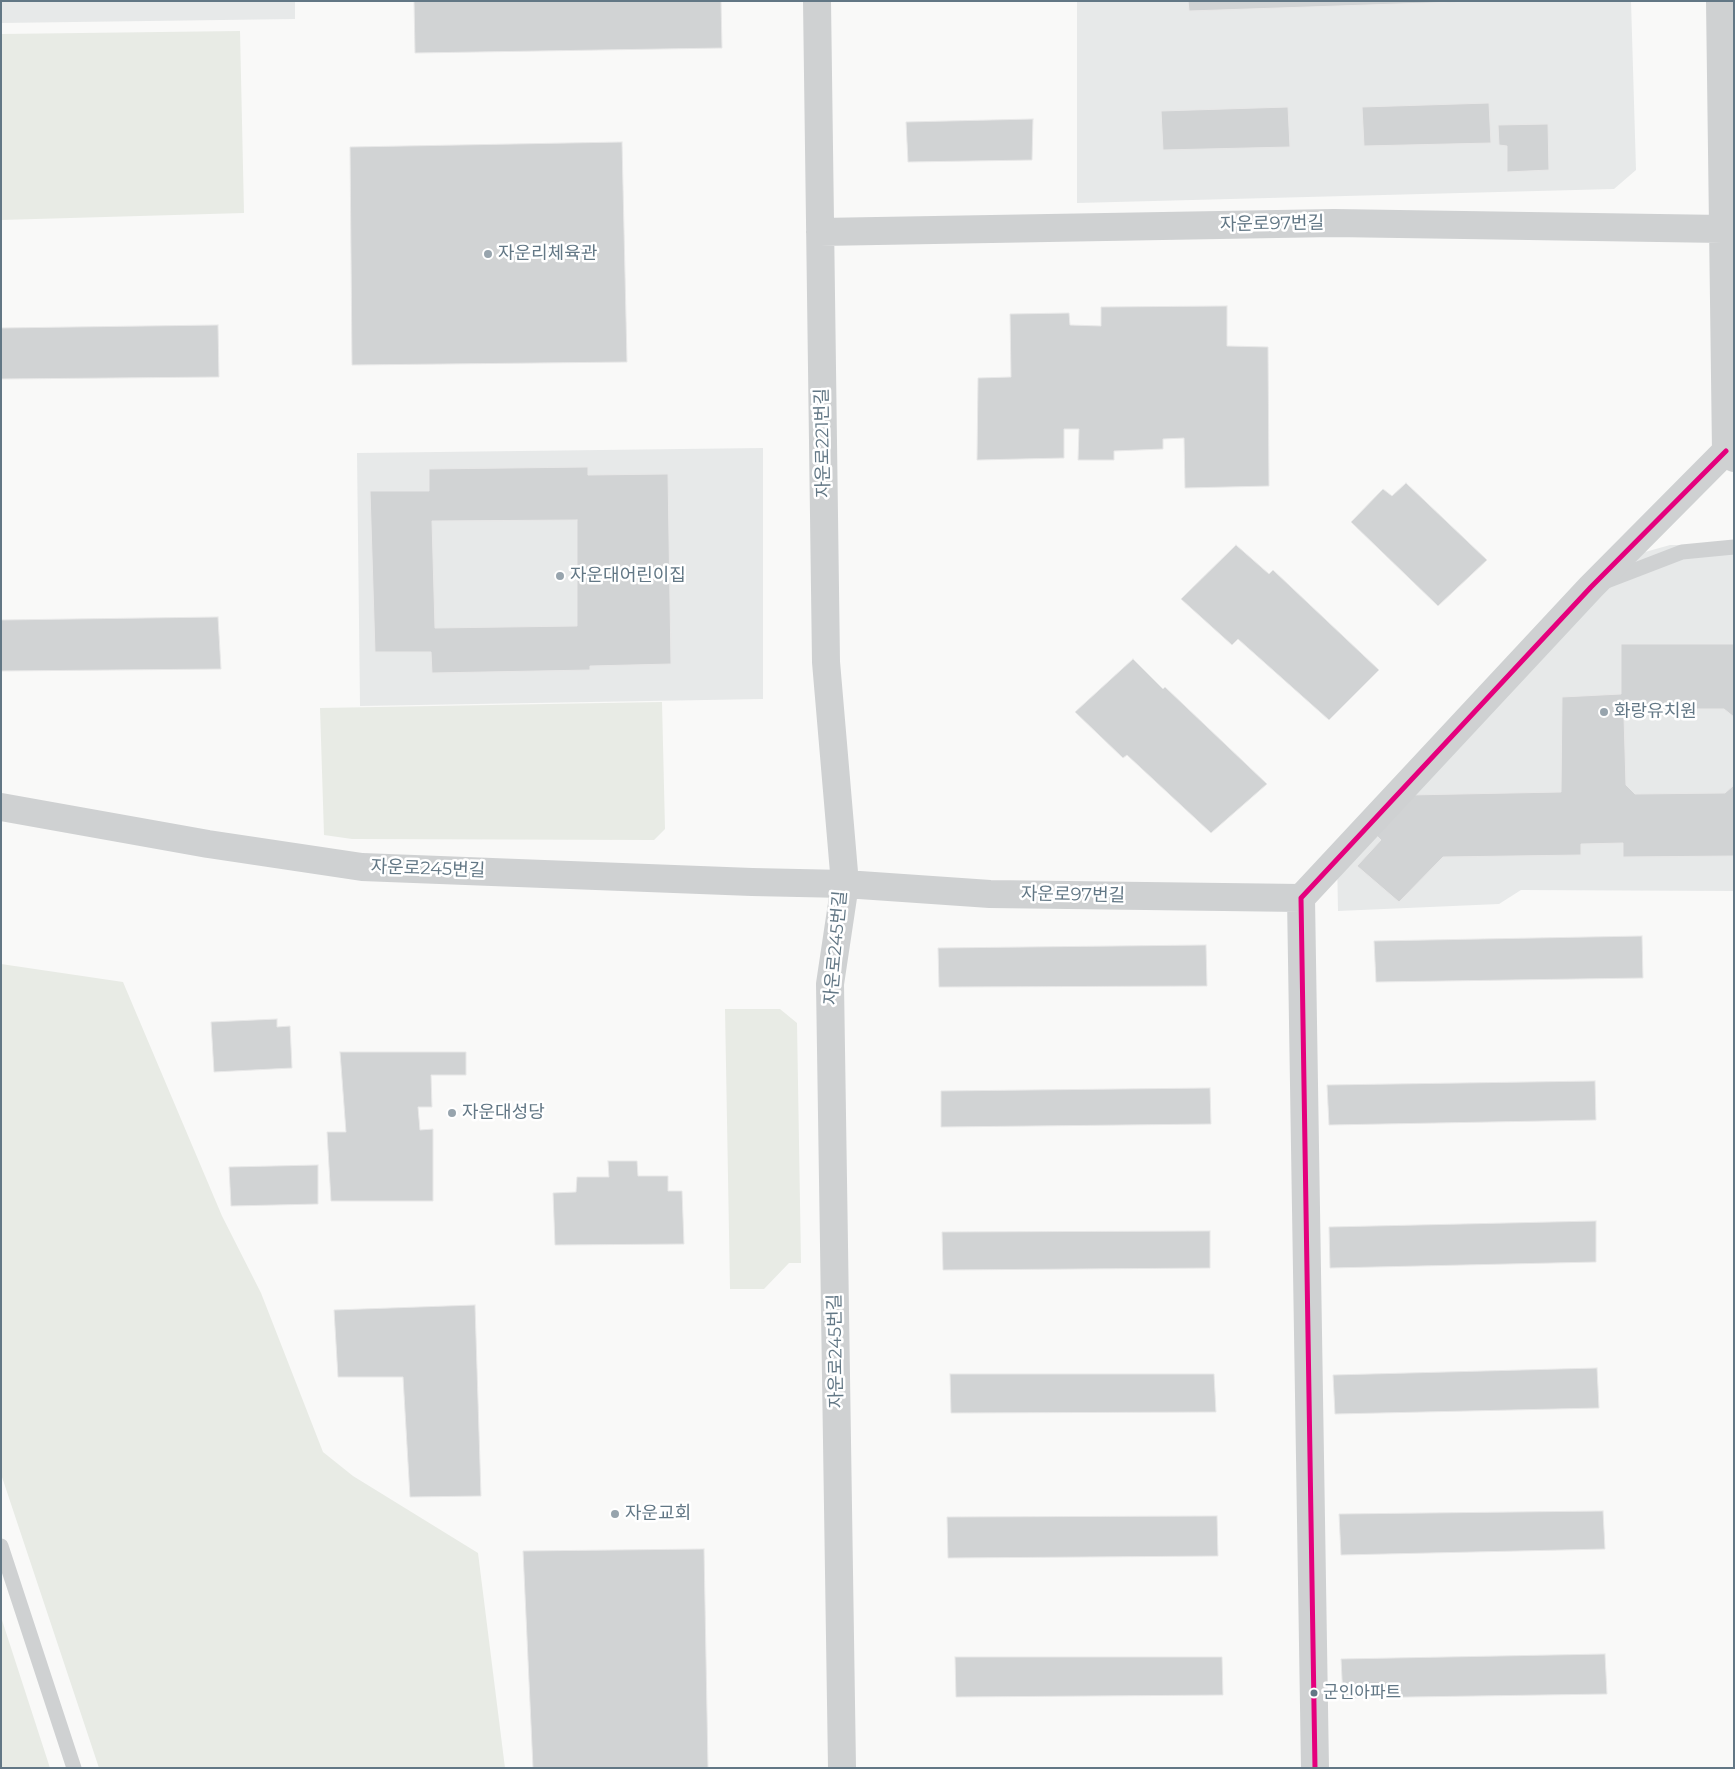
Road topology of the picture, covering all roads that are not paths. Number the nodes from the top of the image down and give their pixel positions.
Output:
1 (817, 1) edge
2 (1720, 1) edge
3 (1724, 229) junction
4 (820, 232) junction
5 (1730, 454) edge
6 (1734, 547) edge
7 (1591, 587) junction
8 (1, 807) edge
9 (845, 884) junction
10 (1301, 898) junction
11 (1, 1546) edge
12 (74, 1768) edge
13 (842, 1768) edge
14 (1315, 1768) edge

1 - 4 street, 자운로221번길
2 - 3 street
3 - 4 street, 자운로97번길
3 - 5 street
4 - 9 street, 자운로221번길
5 - 7 street
6 - 7 lane
7 - 10 street
8 - 9 street, 자운로245번길
9 - 10 street, 자운로97번길
9 - 13 street, 자운로245번길
10 - 14 street
11 - 12 lane

